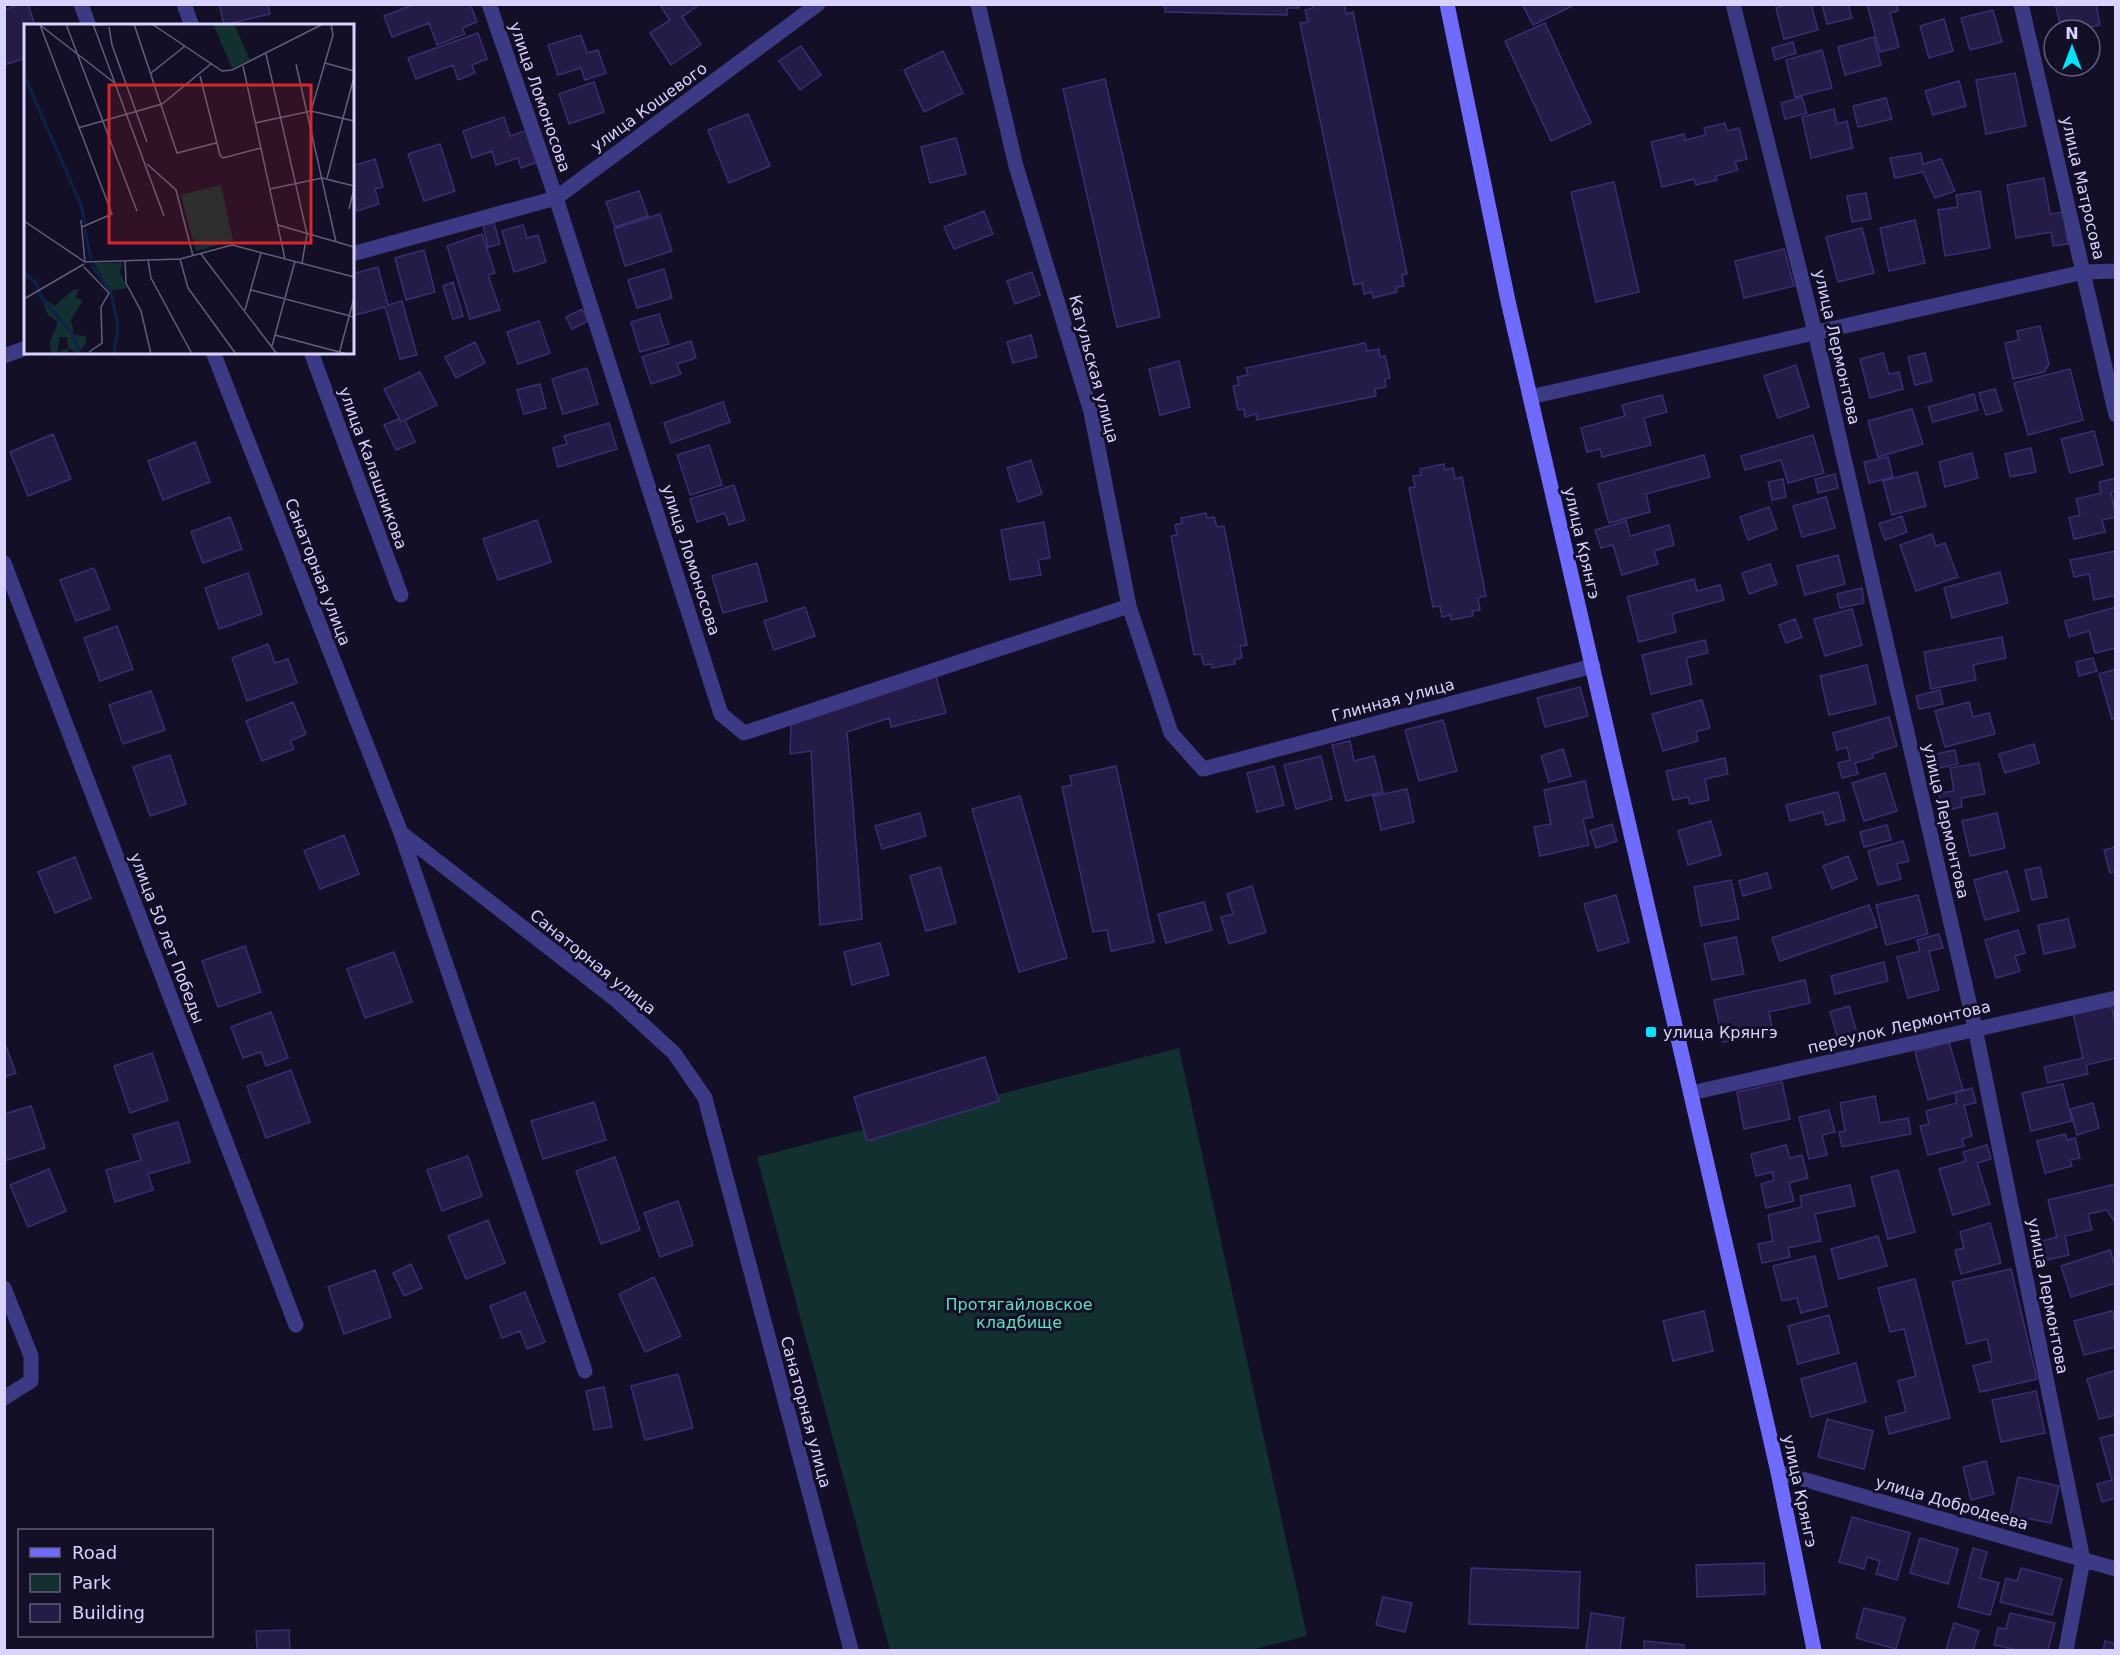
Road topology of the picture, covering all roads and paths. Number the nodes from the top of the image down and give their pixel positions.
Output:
1 (81, 4) edge
2 (184, 4) edge
3 (489, 4) edge
4 (818, 4) edge
5 (978, 4) edge
6 (1447, 4) edge
7 (1733, 4) edge
8 (2021, 4) edge
9 (88, 24) edge
10 (191, 24) edge
11 (556, 198) junction
12 (354, 253) edge
13 (2115, 271) edge
14 (2084, 272) junction
15 (1815, 332) junction
16 (24, 349) edge
17 (214, 354) edge
18 (312, 354) edge
19 (4, 356) edge
20 (1530, 397) junction
21 (2115, 415) edge
22 (4, 563) edge
23 (401, 595) dead end
24 (1129, 606) junction
25 (1593, 666) junction
26 (1203, 769) joint
27 (401, 833) junction
28 (2115, 998) edge
29 (1975, 1028) junction
30 (1691, 1093) junction
31 (4, 1288) edge
32 (296, 1325) dead end
33 (585, 1371) dead end
34 (4, 1398) edge
35 (1779, 1472) junction
36 (2083, 1560) junction
37 (2115, 1569) edge
38 (851, 1650) edge
39 (1814, 1650) edge
40 (2066, 1650) edge

1 - 9 street
2 - 10 street
3 - 11 street, улица Ломоносова
4 - 11 street, улица Кошевого
5 - 24 street, Кагульская улица
6 - 20 street, улица Крянгэ
7 - 15 street, улица Лермонтова
8 - 14 street, улица Матросова
11 - 12 street, улица Кошевого
11 - 24 street, улица Ломоносова
13 - 14 street
14 - 15 street
14 - 21 street, улица Матросова
15 - 20 street
15 - 29 street, улица Лермонтова
16 - 19 street
17 - 27 street, Санаторная улица
18 - 23 street, улица Калашникова
20 - 25 street, улица Крянгэ
22 - 32 street, улица 50 лет Победы
24 - 26 street, Кагульская улица
25 - 26 street, Глинная улица
25 - 30 street, улица Крянгэ
27 - 33 street
27 - 38 street, Санаторная улица
28 - 29 street, переулок Лермонтова
29 - 30 street, переулок Лермонтова
29 - 36 street, улица Лермонтова
30 - 35 street, улица Крянгэ
31 - 34 street
35 - 36 street, улица Добродеева
35 - 39 street, улица Крянгэ
36 - 37 street, улица Добродеева
36 - 40 street, улица Лермонтова

